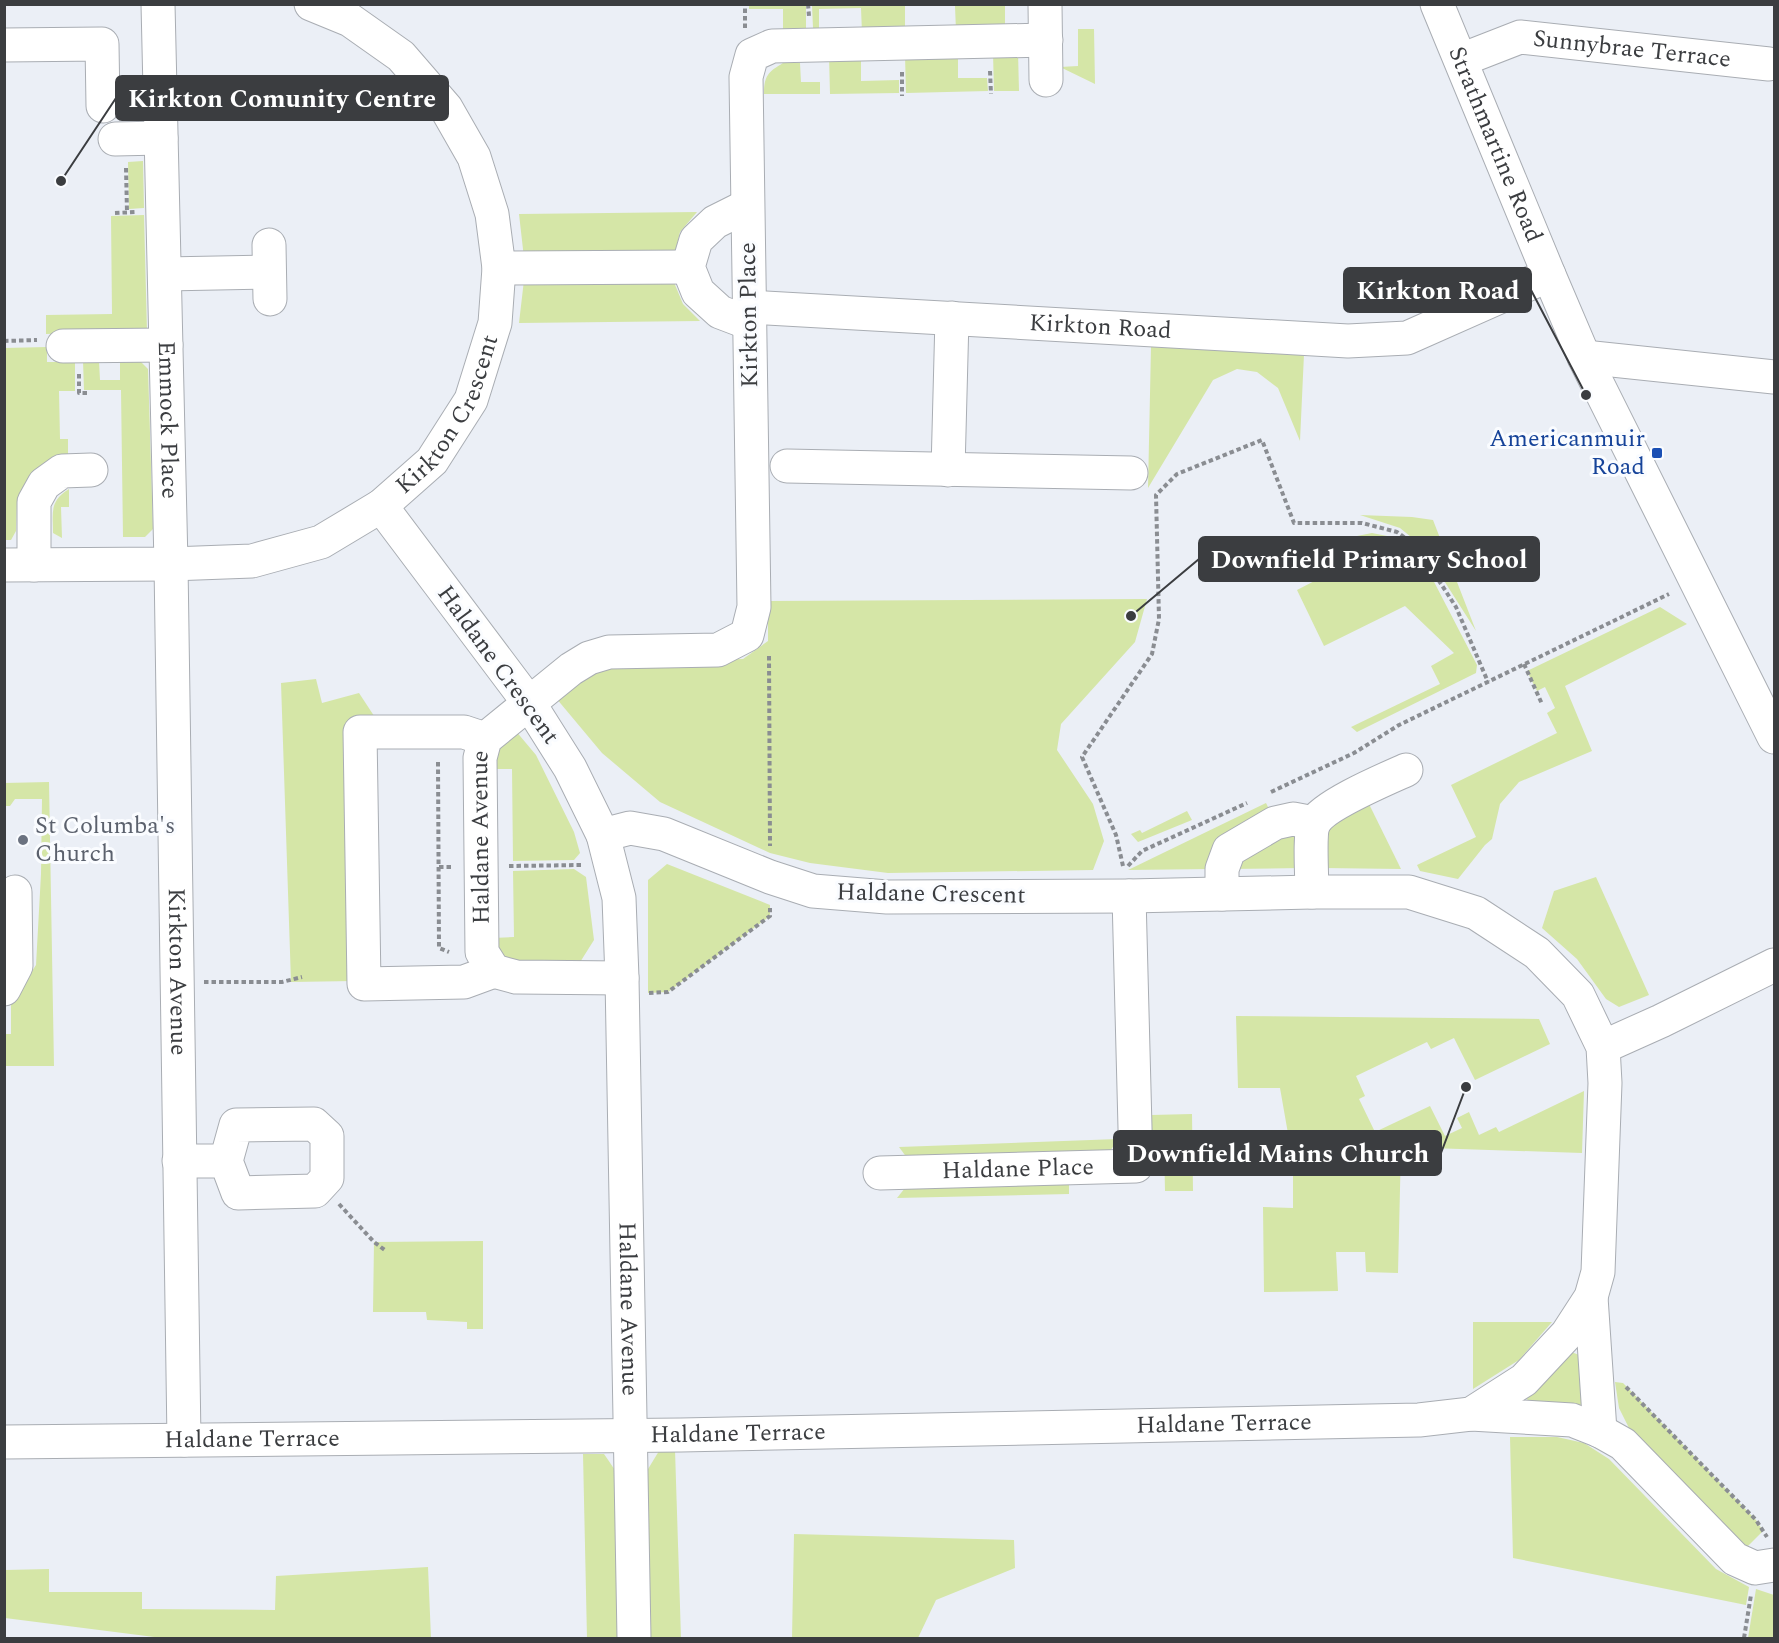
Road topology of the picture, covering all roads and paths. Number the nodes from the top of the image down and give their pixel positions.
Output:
1 (158, 4) edge
2 (311, 4) edge
3 (1045, 4) edge
4 (1437, 4) edge
5 (1046, 40) junction
6 (4, 45) edge
7 (1461, 60) junction
8 (1769, 64) dead end
9 (1046, 80) dead end
10 (103, 106) dead end
11 (161, 138) junction
12 (120, 139) joint
13 (747, 206) junction
14 (127, 212) dead end
15 (688, 267) junction
16 (499, 268) junction
17 (269, 272) dead end
18 (165, 274) junction
19 (1549, 275) junction
20 (749, 315) junction
21 (952, 318) junction
22 (166, 345) junction
23 (63, 346) dead end
24 (1584, 357) junction
25 (1774, 377) edge
26 (787, 466) dead end
27 (91, 470) dead end
28 (948, 470) junction
29 (1131, 474) dead end
30 (381, 506) junction
31 (171, 564) junction
32 (19, 565) edge
33 (1697, 581) junction
34 (1524, 664) junction
35 (1488, 681) junction
36 (529, 703) junction
37 (1542, 704) dead end
38 (1774, 737) edge
39 (485, 739) junction
40 (438, 758) dead end
41 (1406, 770) dead end
42 (1269, 792) dead end
43 (1248, 802) dead end
44 (1314, 823) junction
45 (607, 849) junction
46 (439, 867) junction
47 (481, 867) junction
48 (15, 892) dead end
49 (1312, 892) junction
50 (1222, 894) junction
51 (1129, 896) junction
52 (450, 952) dead end
53 (1774, 965) edge
54 (494, 970) junction
55 (302, 977) dead end
56 (622, 978) junction
57 (176, 982) junction
58 (4, 989) edge
59 (1603, 1047) junction
60 (179, 1161) junction
61 (226, 1161) junction
62 (880, 1173) dead end
63 (315, 1191) junction
64 (386, 1251) dead end
65 (1591, 1297) junction
66 (1597, 1380) junction
67 (1471, 1414) junction
68 (1600, 1431) junction
69 (629, 1435) junction
70 (184, 1440) junction
71 (4, 1442) edge
72 (1772, 1553) edge
73 (1751, 1595) dead end
74 (634, 1638) edge
75 (1744, 1638) edge

1 - 11 street, Emmock Place
2 - 16 street, Kirkton Crescent
3 - 5 street
4 - 7 street, Strathmartine Road
5 - 9 street
5 - 13 street, Kirkton Place
6 - 10 street
7 - 8 street, Sunnybrae Terrace
7 - 19 street, Strathmartine Road
11 - 12 street
11 - 18 street, Emmock Place
12 - 14 path
13 - 15 street
13 - 20 street, Kirkton Place
15 - 16 street
15 - 20 street, Kirkton Road
16 - 30 street, Kirkton Crescent
17 - 18 street
18 - 22 street, Emmock Place
19 - 21 street, Kirkton Road
19 - 24 street, Strathmartine Road
20 - 21 street, Kirkton Road
20 - 36 street, Kirkton Place
21 - 28 street
22 - 23 street
22 - 31 street, Emmock Place
24 - 25 street
24 - 33 street, Strathmartine Road
26 - 28 street
27 - 32 street
28 - 29 street
30 - 31 street, Kirkton Crescent
30 - 36 street, Haldane Crescent
31 - 32 street, Kirkton Crescent
31 - 57 street, Kirkton Avenue
33 - 34 path
33 - 38 street, Strathmartine Road
34 - 35 path
34 - 37 path
35 - 42 path
35 - 43 path
36 - 39 street, Haldane Avenue
36 - 45 street, Haldane Crescent
39 - 47 street, Haldane Avenue
39 - 54 street
40 - 46 path
41 - 44 street
44 - 49 street
44 - 50 street
45 - 47 path
45 - 51 street, Haldane Crescent
45 - 56 street, Haldane Avenue
46 - 47 path
46 - 52 path
47 - 54 street, Haldane Avenue
48 - 58 street
49 - 50 street, Haldane Crescent
49 - 59 street, Haldane Crescent
50 - 51 street, Haldane Crescent
51 - 62 street, Haldane Place
53 - 59 street
54 - 56 street
55 - 57 path
56 - 69 street, Haldane Avenue
57 - 60 street, Kirkton Avenue
59 - 65 street, Haldane Terrace
60 - 61 street
60 - 70 street, Kirkton Avenue
61 - 63 street
61 - 63 street
63 - 64 path
65 - 66 street, Haldane Terrace
65 - 67 street, Haldane Terrace
66 - 68 street, Haldane Terrace
66 - 72 path
67 - 68 street, Haldane Terrace
67 - 69 street, Haldane Terrace
68 - 72 street, Haldane Terrace
69 - 70 street, Haldane Terrace
69 - 74 street, Haldane Avenue
70 - 71 street, Haldane Terrace
73 - 75 path

